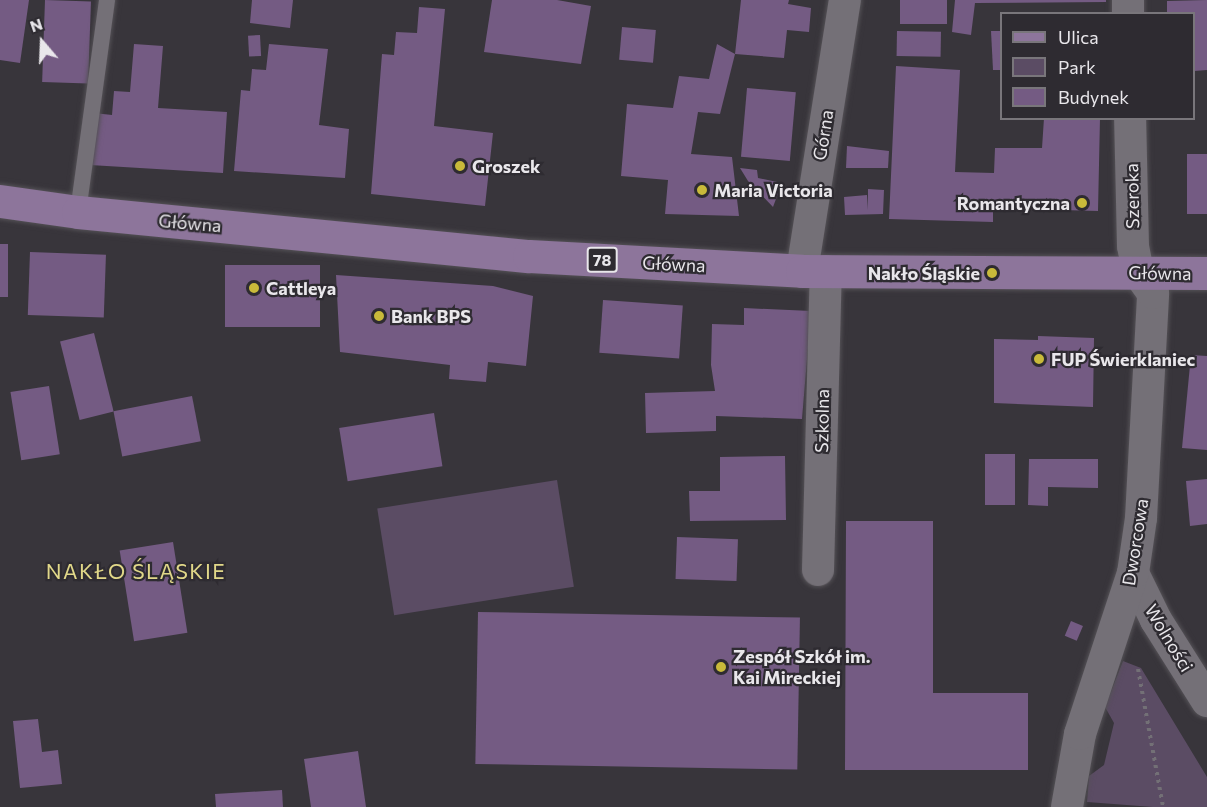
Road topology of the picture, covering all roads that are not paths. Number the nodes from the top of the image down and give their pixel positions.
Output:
1 (107, 0) edge
2 (845, 0) edge
3 (1130, 120) edge
4 (0, 201) edge
5 (78, 212) junction
6 (814, 271) junction
7 (1138, 272) junction
8 (1207, 273) edge
9 (818, 570) dead end
10 (1133, 573) junction
11 (1207, 701) edge
12 (1067, 807) edge

1 - 5 lane
2 - 6 street, Górna
3 - 7 street, Szeroka
4 - 5 main road, Główna / 78
5 - 6 main road, Główna / 78
6 - 7 main road, Główna / 78
6 - 9 street, Szkolna
7 - 8 main road, Główna / 78
7 - 10 street, Dworcowa
10 - 11 street, Wolności
10 - 12 street, Dworcowa

